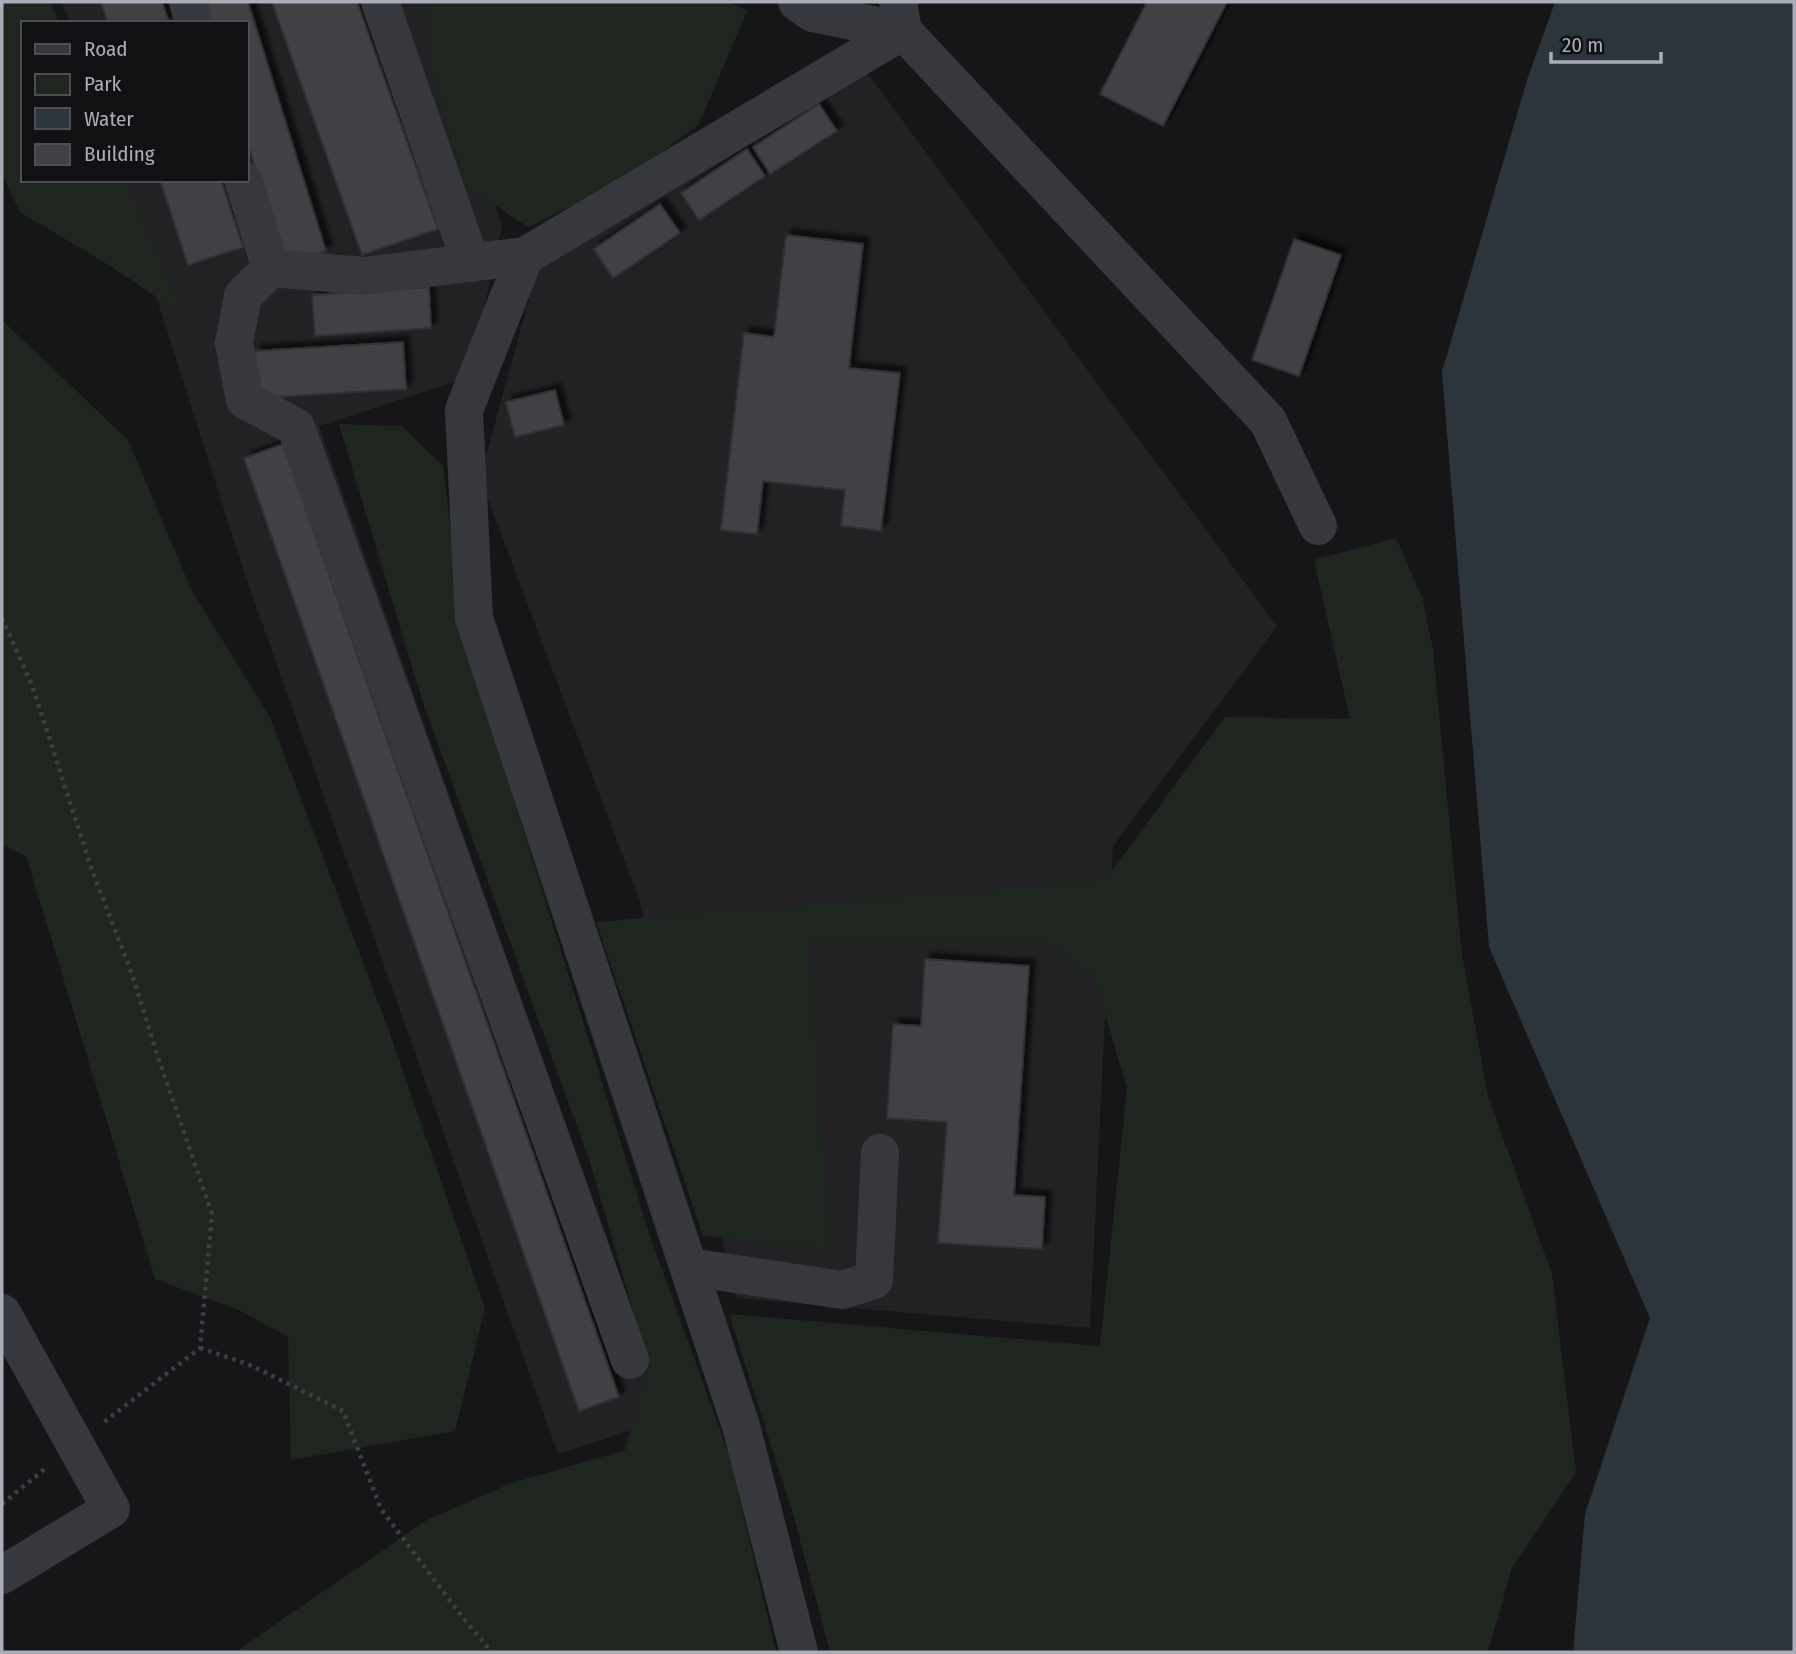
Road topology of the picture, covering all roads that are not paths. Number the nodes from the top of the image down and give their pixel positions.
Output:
1 (188, 2) edge
2 (380, 2) edge
3 (797, 2) edge
4 (900, 16) edge
5 (193, 21) edge
6 (244, 182) edge
7 (525, 256) junction
8 (471, 263) junction
9 (271, 268) junction
10 (1318, 526) dead end
11 (880, 1153) dead end
12 (689, 1267) junction
13 (2, 1313) edge
14 (630, 1360) dead end
15 (2, 1575) edge
16 (799, 1652) edge

1 - 5 street
2 - 8 street
3 - 4 street
4 - 7 street
4 - 10 street
6 - 9 street
7 - 8 street
7 - 12 street
8 - 9 street
9 - 14 street
11 - 12 street
12 - 16 street
13 - 15 street

